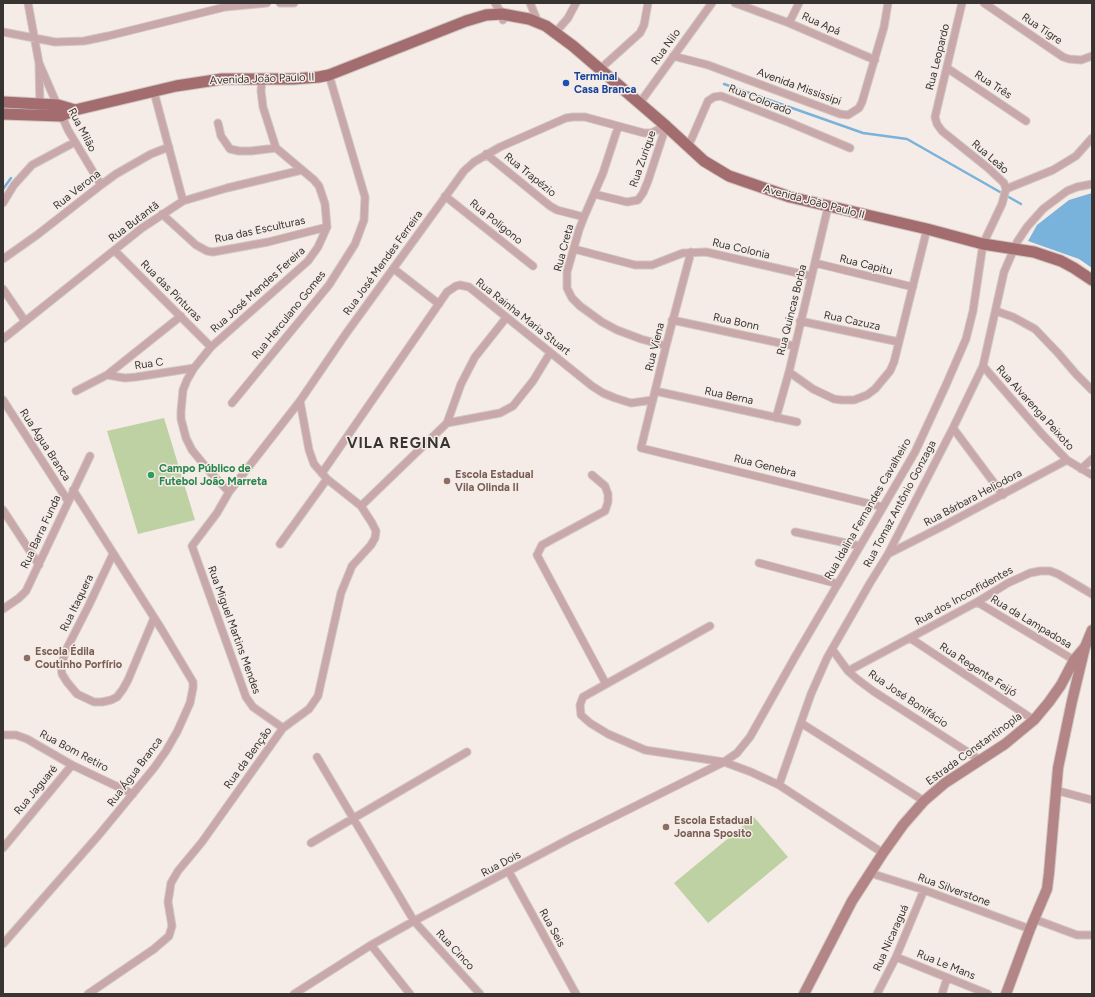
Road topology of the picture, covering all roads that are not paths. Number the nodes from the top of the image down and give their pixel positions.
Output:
1 (28, 3) edge
2 (255, 3) edge
3 (267, 3) edge
4 (280, 3) edge
5 (294, 3) edge
6 (495, 3) edge
7 (530, 3) edge
8 (576, 3) edge
9 (648, 3) edge
10 (712, 3) edge
11 (735, 3) edge
12 (799, 3) edge
13 (888, 3) edge
14 (962, 3) edge
15 (984, 3) edge
16 (503, 17) junction
17 (538, 22) junction
18 (789, 23) junction
19 (3, 32) edge
20 (555, 33) junction
21 (34, 39) junction
22 (673, 56) junction
23 (1092, 56) edge
24 (875, 60) junction
25 (39, 63) junction
26 (946, 68) junction
27 (600, 69) junction
28 (330, 75) junction
29 (262, 78) junction
30 (154, 92) junction
31 (639, 104) junction
32 (4, 110) edge
33 (40, 110) junction
34 (59, 111) junction
35 (935, 117) joint
36 (1026, 120) dead end
37 (218, 123) dead end
38 (666, 126) junction
39 (618, 127) junction
40 (1092, 138) edge
41 (75, 142) junction
42 (169, 147) junction
43 (688, 147) junction
44 (276, 148) junction
45 (850, 148) dead end
46 (486, 154) junction
47 (302, 170) junction
48 (1092, 184) edge
49 (101, 185) junction
50 (1006, 189) junction
51 (594, 194) junction
52 (445, 196) junction
53 (183, 201) junction
54 (3, 203) edge
55 (828, 207) junction
56 (162, 214) junction
57 (584, 217) junction
58 (327, 227) junction
59 (926, 229) junction
60 (987, 244) junction
61 (1010, 247) junction
62 (574, 249) junction
63 (114, 251) junction
64 (691, 252) junction
65 (3, 259) edge
66 (815, 263) junction
67 (533, 266) dead end
68 (394, 270) junction
69 (811, 276) junction
70 (1092, 280) edge
71 (913, 287) junction
72 (3, 289) edge
73 (439, 304) junction
74 (996, 310) junction
75 (181, 316) junction
76 (506, 318) junction
77 (672, 320) junction
78 (25, 321) junction
79 (800, 321) junction
80 (3, 339) edge
81 (899, 342) junction
82 (666, 346) junction
83 (794, 346) junction
84 (211, 347) junction
85 (550, 352) junction
86 (983, 366) junction
87 (194, 368) junction
88 (789, 372) junction
89 (107, 375) junction
90 (1092, 390) edge
91 (76, 391) dead end
92 (655, 391) junction
93 (3, 400) edge
94 (653, 400) junction
95 (300, 401) junction
96 (232, 403) dead end
97 (776, 418) junction
98 (797, 422) dead end
99 (447, 423) junction
100 (953, 428) junction
101 (641, 448) joint
102 (90, 456) dead end
103 (1092, 459) edge
104 (1067, 460) junction
105 (1081, 469) junction
106 (322, 473) junction
107 (592, 475) dead end
108 (1092, 475) edge
109 (327, 479) junction
110 (73, 490) junction
111 (229, 492) junction
112 (1003, 495) junction
113 (68, 501) junction
114 (361, 506) junction
115 (883, 507) junction
116 (3, 510) edge
117 (795, 532) dead end
118 (280, 544) dead end
119 (192, 546) joint
120 (860, 546) junction
121 (113, 554) junction
122 (888, 554) junction
123 (759, 563) dead end
124 (39, 565) junction
125 (838, 584) junction
126 (1092, 594) edge
127 (977, 602) junction
128 (3, 609) edge
129 (154, 618) junction
130 (710, 626) dead end
131 (1092, 630) edge
132 (910, 638) junction
133 (1089, 648) edge
134 (832, 649) junction
135 (1074, 660) junction
136 (848, 671) junction
137 (606, 684) junction
138 (1034, 720) junction
139 (801, 722) junction
140 (283, 728) junction
141 (3, 735) edge
142 (467, 752) dead end
143 (317, 757) dead end
144 (980, 760) junction
145 (724, 762) junction
146 (72, 765) junction
147 (779, 785) junction
148 (1055, 790) junction
149 (133, 794) junction
150 (1092, 800) edge
151 (924, 801) junction
152 (353, 818) junction
153 (311, 843) dead end
154 (3, 848) edge
155 (883, 853) junction
156 (509, 872) junction
157 (870, 873) junction
158 (924, 890) junction
159 (414, 922) junction
160 (1032, 924) junction
161 (1092, 935) edge
162 (3, 944) edge
163 (371, 946) junction
164 (896, 957) junction
165 (947, 978) junction
166 (88, 994) edge
167 (294, 994) edge
168 (410, 994) edge
169 (480, 994) edge
170 (576, 994) edge
171 (804, 994) edge
172 (877, 994) edge
173 (942, 994) edge
174 (988, 994) edge
175 (1006, 994) edge

1 - 21 street
2 - 3 street
2 - 21 street
4 - 5 street
6 - 16 street
7 - 17 street
8 - 20 street
9 - 27 street
10 - 22 street, Rua Nilo
11 - 18 street, Rua Apá
12 - 18 street
13 - 24 street, Avenida Mississipi
14 - 26 street, Rua Leopardo
15 - 23 street, Rua Tigre
16 - 17 main road, Avenida João Paulo II
16 - 20 main road, Avenida João Paulo II
16 - 28 main road, Avenida João Paulo II
17 - 20 main road, Avenida João Paulo II
18 - 24 street, Rua Apá
19 - 21 street
20 - 27 main road, Avenida João Paulo II
21 - 25 street
22 - 24 street, Avenida Mississipi
22 - 31 street, Rua Nilo
25 - 33 street
25 - 34 street, Rua Milão
26 - 35 street, Rua Leopardo
26 - 36 street, Rua Três
27 - 31 main road, Avenida João Paulo II
28 - 29 main road, Avenida João Paulo II
28 - 96 street, Rua Herculano Gomes
29 - 30 main road, Avenida João Paulo II
29 - 44 street
30 - 34 main road, Avenida João Paulo II
30 - 42 street
31 - 38 main road, Avenida João Paulo II
32 - 33 main road, Avenida João Paulo II
33 - 34 main road, Avenida João Paulo II
34 - 41 street, Rua Milão
35 - 50 street, Rua Leão
37 - 44 street
38 - 39 street, Rua José Mendes Ferreira
38 - 43 main road, Avenida João Paulo II
38 - 51 street, Rua Zurique
39 - 46 street, Rua José Mendes Ferreira
39 - 51 street, Rua Creta
40 - 50 street
41 - 49 street, Rua Milão
41 - 54 street
42 - 49 street, Rua Verona
42 - 53 street
43 - 45 street, Rua Colorado
43 - 55 main road, Avenida João Paulo II
44 - 47 street, Rua José Mendes Fereira
46 - 52 street, Rua José Mendes Ferreira
46 - 57 street, Rua Trapézio
47 - 53 street, Rua Butantã
47 - 58 street, Rua José Mendes Fereira
48 - 61 street, Rua Tomaz Antônio Gonzaga
49 - 65 street, Rua Verona
50 - 60 street, Rua Leão
51 - 57 street, Rua Creta
52 - 67 street, Rua Poligono
52 - 68 street, Rua José Mendes Ferreira
53 - 56 street, Rua Butantã
55 - 59 main road, Avenida João Paulo II
55 - 66 street, Rua Quincas Borba
56 - 58 street, Rua das Esculturas
56 - 63 street, Rua Butantã
57 - 62 street, Rua Creta
58 - 84 street, Rua José Mendes Fereira
59 - 60 main road, Avenida João Paulo II
59 - 71 street
60 - 61 main road, Avenida João Paulo II
60 - 115 street, Rua Idalina Fernandes Cavalheiro
61 - 70 main road, Avenida João Paulo II
61 - 74 street, Rua Tomaz Antônio Gonzaga
62 - 64 street, Rua Colonia
62 - 82 street, Rua Creta
63 - 75 street, Rua das Pinturas
63 - 78 street, Rua Butantã
64 - 69 street, Rua Colonia
64 - 77 street, Rua Viena
66 - 69 street, Rua Quincas Borba
66 - 71 street, Rua Capitu
68 - 73 street
68 - 95 street, Rua José Mendes Ferreira
69 - 79 street, Rua Quincas Borba
71 - 81 street
72 - 78 street
73 - 76 street, Rua Rainha Maria Stuart
73 - 106 street, Rua Rainha Maria Stuart
74 - 86 street, Rua Tomaz Antônio Gonzaga
74 - 90 street
75 - 84 street, Rua das Pinturas
75 - 89 street
76 - 85 street, Rua Rainha Maria Stuart
76 - 99 street
77 - 82 street, Rua Viena
77 - 83 street, Rua Bonn
78 - 80 street, Rua Butantã
79 - 81 street, Rua Cazuza
79 - 83 street, Rua Quincas Borba
81 - 88 street
82 - 92 street, Rua Viena
83 - 88 street, Rua Quincas Borba
84 - 87 street, Rua José Mendes Fereira
85 - 94 street, Rua Rainha Maria Stuart
85 - 99 street
86 - 100 street, Rua Tomaz Antônio Gonzaga
86 - 104 street, Rua Alvarenga Peixoto
87 - 89 street, Rua C
87 - 111 street, Rua José Mendes Fereira
88 - 97 street, Rua Quincas Borba
89 - 91 street
92 - 94 street, Rua Viena
92 - 97 street, Rua Berna
93 - 113 street, Rua Água Branca
94 - 101 street, Rua Viena
95 - 106 street, Rua da Benção
95 - 111 street, Rua José Mendes Ferreira
97 - 98 street, Rua Berna
99 - 114 street
100 - 112 street
100 - 122 street, Rua Tomaz Antônio Gonzaga
101 - 115 street, Rua Genebra
102 - 110 street, Rua Barra Funda
103 - 105 street
104 - 105 street, Rua Alvarenga Peixoto
104 - 112 street, Rua Bárbara Heliodora
105 - 108 street, Rua Alvarenga Peixoto
106 - 109 street, Rua da Benção
107 - 137 street
109 - 114 street, Rua da Benção
109 - 118 street
110 - 113 street, Rua Barra Funda
110 - 121 street, Rua Água Branca
111 - 119 street, Rua José Mendes Ferreira
112 - 122 street, Rua Bárbara Heliodora
113 - 124 street, Rua Barra Funda
114 - 140 street, Rua da Benção
115 - 120 street, Rua Idalina Fernandes Cavalheiro
116 - 124 street
117 - 120 street
119 - 140 street, Rua Miguel Martins Mendes
120 - 125 street, Rua Idalina Fernandes Cavalheiro
121 - 129 street, Rua Água Branca
121 - 129 street, Rua Itaquera
122 - 134 street, Rua Tomaz Antônio Gonzaga
123 - 125 street
124 - 128 street, Rua Barra Funda
125 - 145 street, Rua Idalina Fernandes Cavalheiro
126 - 127 street, Rua dos Inconfidentes
127 - 132 street, Rua dos Inconfidentes
127 - 135 street, Rua da Lampadosa
129 - 149 street, Rua Água Branca
130 - 137 street
131 - 133 street
132 - 136 street, Rua dos Inconfidentes
132 - 138 street, Rua Regente Feijó
133 - 135 street, Estrada Constantinopla
133 - 148 street
134 - 136 street, Rua José Bonifácio
134 - 139 street, Rua Tomaz Antônio Gonzaga
135 - 138 street, Estrada Constantinopla
136 - 144 street, Rua José Bonifácio
137 - 145 street
138 - 144 street, Estrada Constantinopla
139 - 147 street, Rua Tomaz Antônio Gonzaga
139 - 151 street
140 - 166 street, Rua da Benção
141 - 146 street, Rua Bom Retiro
142 - 152 street
143 - 152 street, Rua Cinco
144 - 151 street, Estrada Constantinopla
145 - 147 street
145 - 156 street, Rua Dois
146 - 149 street, Rua Bom Retiro
146 - 154 street, Rua Jaguaré
147 - 155 street
148 - 150 street
148 - 160 street
149 - 162 street, Rua Água Branca
151 - 155 street, Estrada Constantinopla
152 - 153 street
152 - 159 street, Rua Cinco
155 - 157 street, Estrada Constantinopla
156 - 159 street, Rua Dois
156 - 170 street, Rua Seis
157 - 158 street, Rua Silverstone
157 - 171 street, Estrada Constantinopla
158 - 160 street, Rua Silverstone
158 - 164 street, Rua Nicaraguá
159 - 163 street, Rua Dois
159 - 169 street, Rua Cinco
160 - 161 street, Rua Silverstone
160 - 175 street
163 - 167 street, Rua Dois
163 - 168 street
164 - 165 street, Rua Le Mans
164 - 172 street, Rua Nicaraguá
165 - 173 street
165 - 174 street, Rua Le Mans

